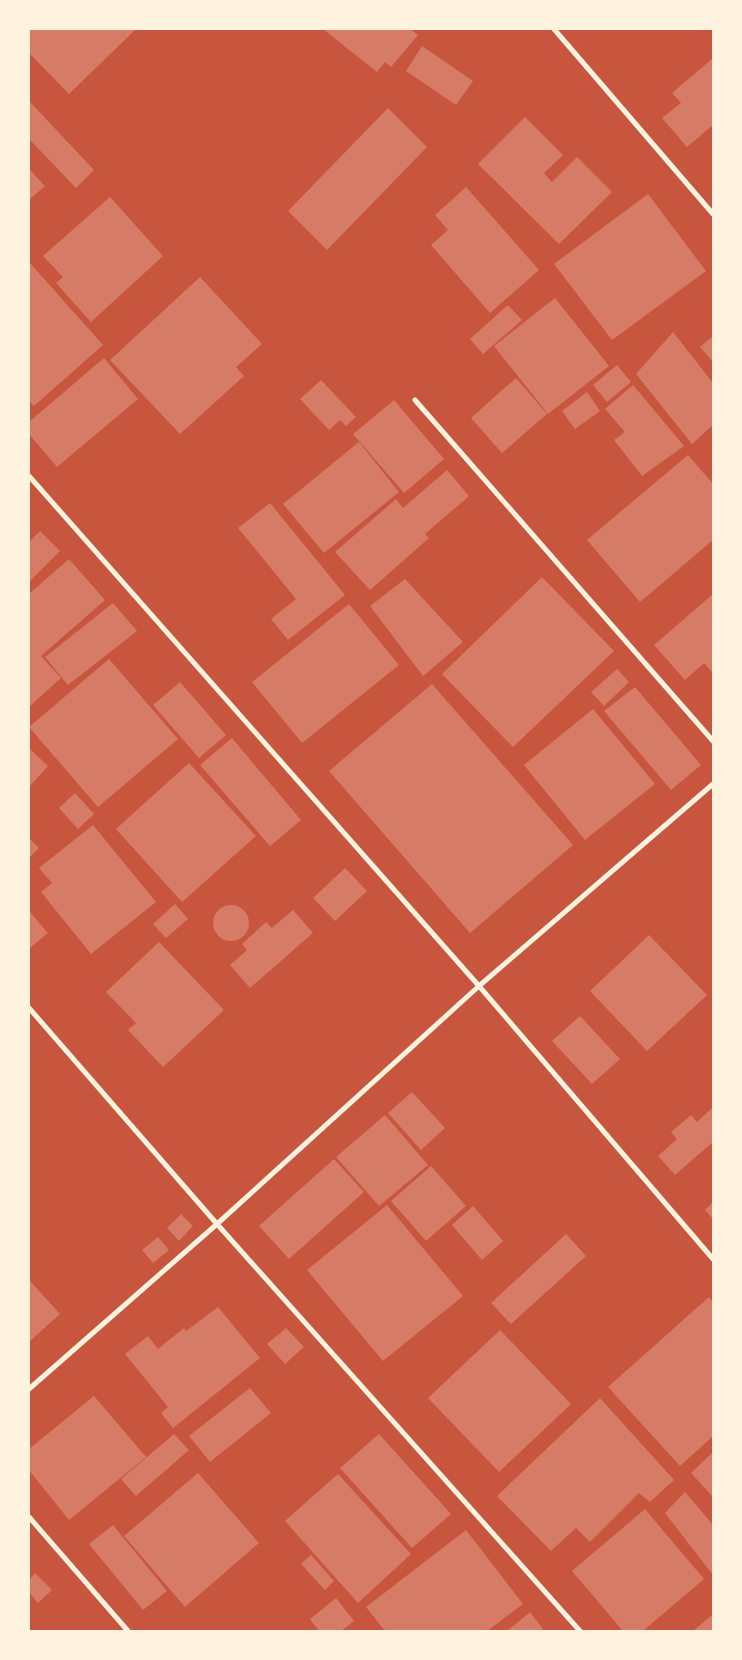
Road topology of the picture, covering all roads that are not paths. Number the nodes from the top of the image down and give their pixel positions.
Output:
1 (554, 29) edge
2 (713, 214) edge
3 (415, 400) dead end
4 (29, 476) edge
5 (713, 741) edge
6 (713, 784) edge
7 (479, 986) junction
8 (29, 1008) edge
9 (217, 1224) junction
10 (713, 1259) edge
11 (29, 1389) edge
12 (29, 1517) edge
13 (128, 1631) edge
14 (580, 1631) edge

1 - 2 street
3 - 5 street
4 - 7 street
6 - 7 street
7 - 9 street
7 - 10 street
8 - 9 street
9 - 11 street
9 - 14 street
12 - 13 street

